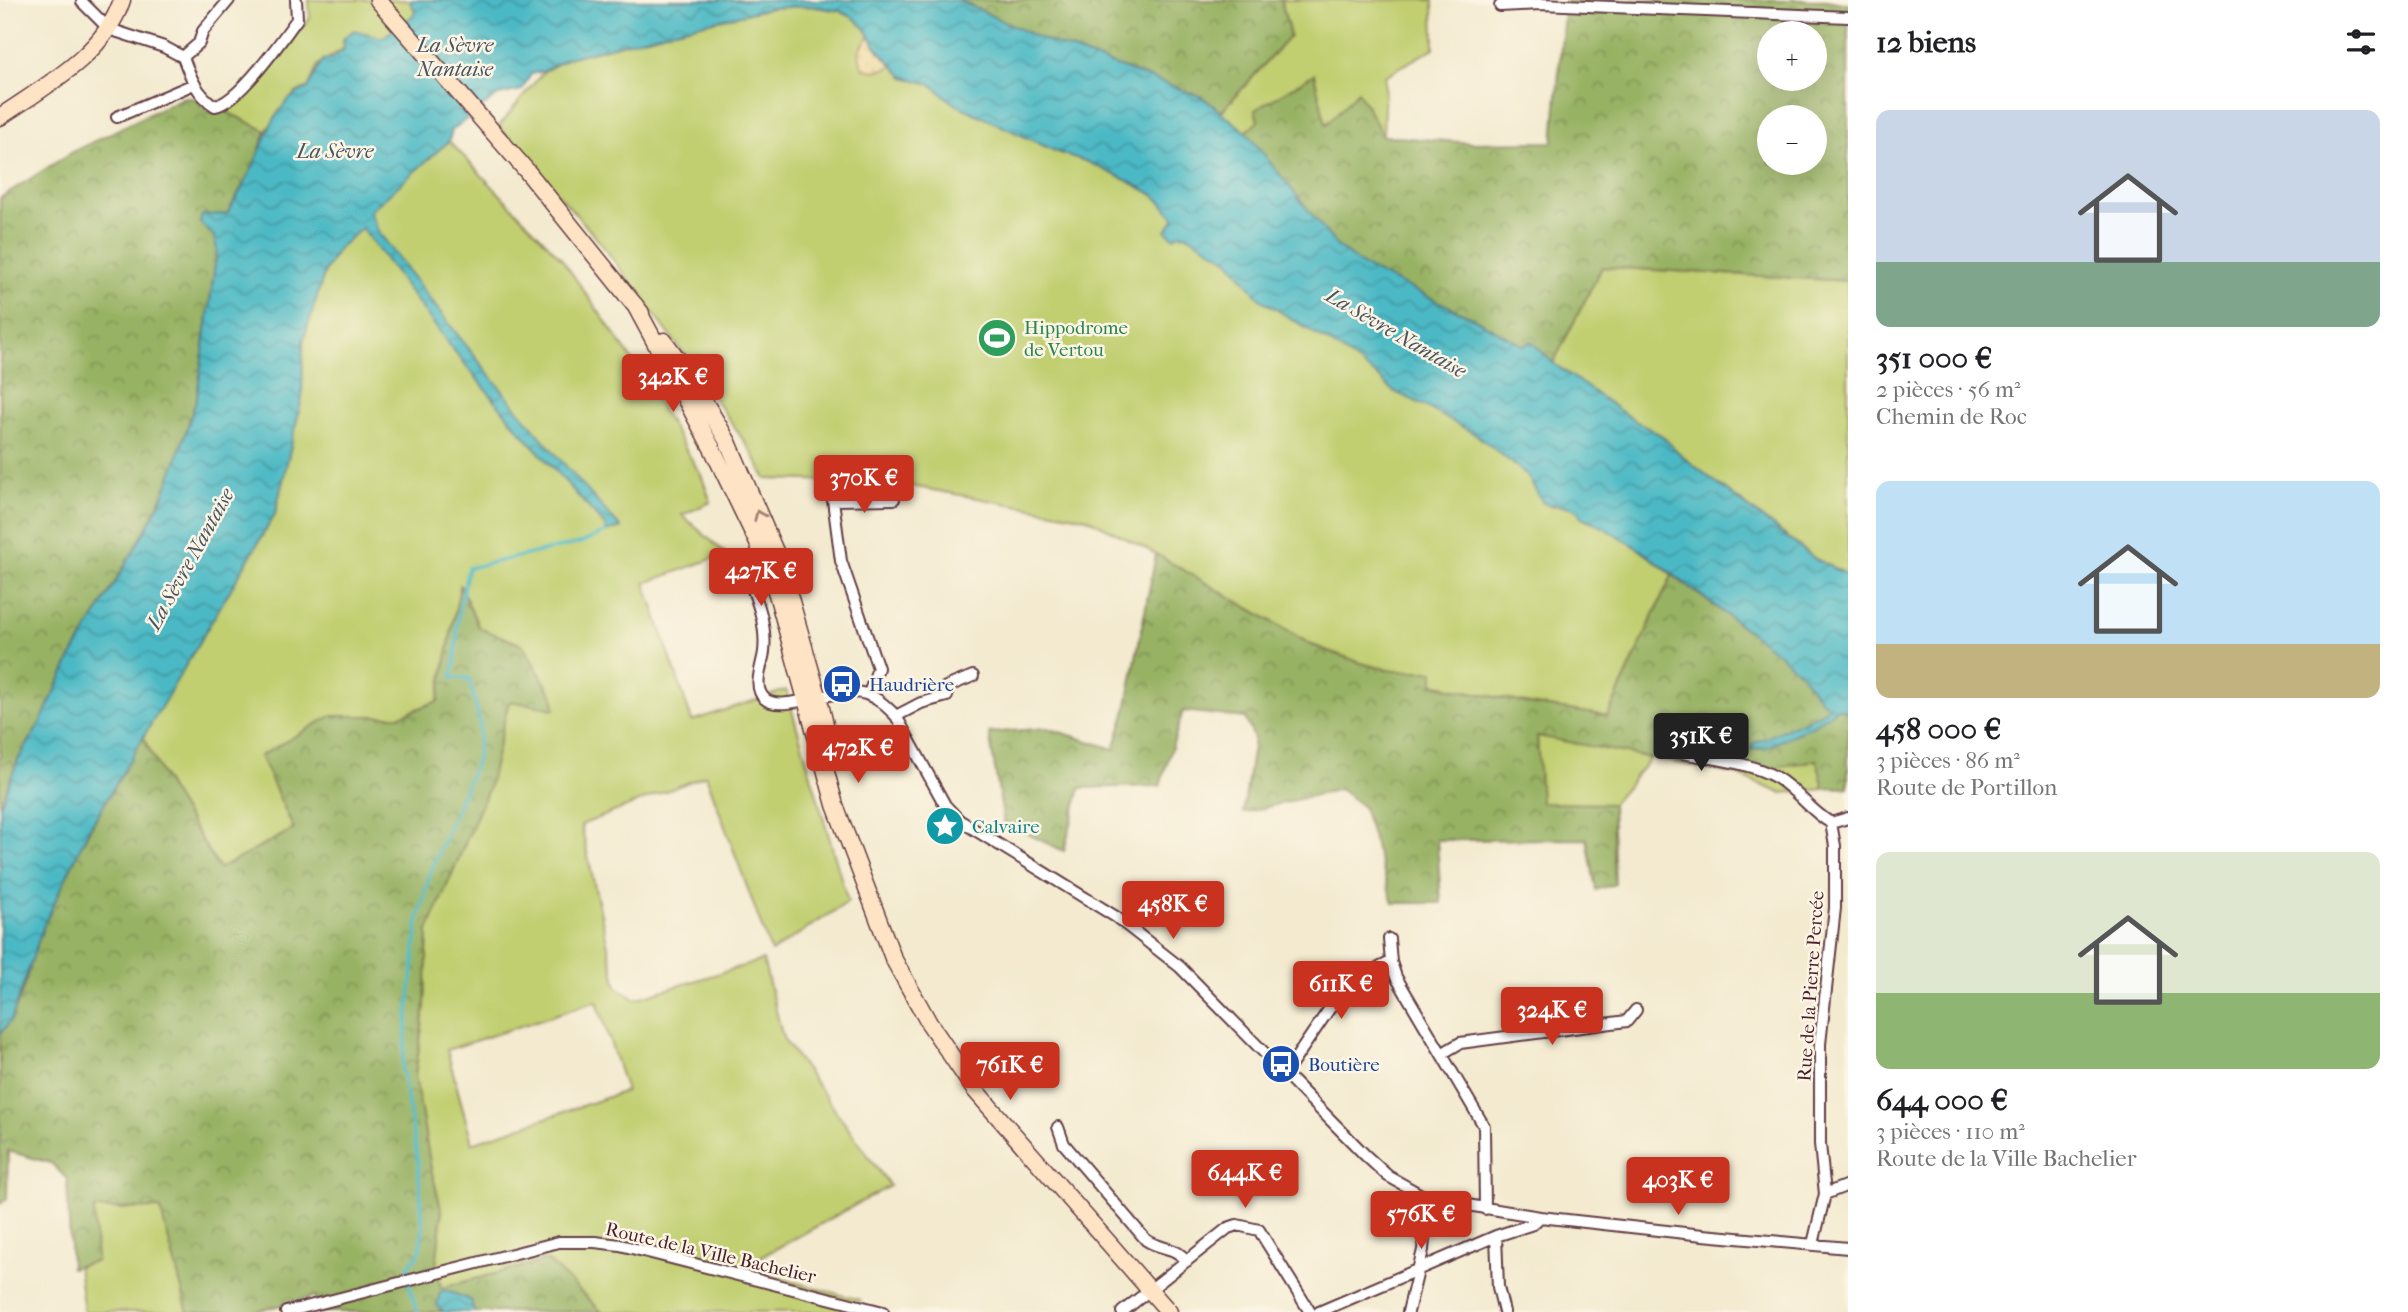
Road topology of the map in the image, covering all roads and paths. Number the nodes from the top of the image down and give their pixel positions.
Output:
1 (122, 0) edge
2 (229, 0) edge
3 (296, 0) edge
4 (379, 1) edge
5 (82, 2) dead end
6 (1541, 2) edge
7 (1672, 4) edge
8 (1500, 6) dead end
9 (1848, 17) edge
10 (109, 29) junction
11 (183, 57) junction
12 (194, 84) junction
13 (0, 117) edge
14 (117, 117) dead end
15 (635, 305) junction
16 (894, 499) dead end
17 (747, 574) dead end
18 (972, 676) dead end
19 (869, 695) junction
20 (812, 697) junction
21 (896, 716) junction
22 (1678, 752) dead end
23 (1848, 818) edge
24 (1831, 823) junction
25 (1389, 939) dead end
26 (1391, 962) junction
27 (1636, 1010) dead end
28 (1443, 1053) junction
29 (1285, 1074) junction
30 (1058, 1127) dead end
31 (1848, 1185) edge
32 (1825, 1194) junction
33 (1423, 1196) junction
34 (1485, 1209) junction
35 (1540, 1217) junction
36 (1496, 1237) junction
37 (1813, 1244) junction
38 (1848, 1248) edge
39 (1187, 1261) junction
40 (1417, 1270) junction
41 (1150, 1290) junction
42 (286, 1312) edge
43 (883, 1312) edge
44 (1122, 1312) edge
45 (1169, 1312) edge
46 (1310, 1312) edge
47 (1319, 1312) edge
48 (1408, 1312) edge
49 (1504, 1312) edge

1 - 10 street
2 - 11 street
3 - 12 street
4 - 15 street
5 - 10 street
6 - 7 street
6 - 8 street
7 - 9 street
10 - 11 street
10 - 13 street
11 - 12 street
12 - 14 street
15 - 20 street
20 -> 15 street
16 - 19 street
17 - 20 street
18 - 21 street
19 - 20 street
19 - 21 street
20 - 41 street
21 - 29 street
22 - 24 street
23 - 24 street
24 - 32 street, Rue de la Pierre Percée
25 - 26 street
26 - 28 street
26 - 29 street
27 - 28 street
28 - 34 street
29 - 33 street
30 - 39 street
31 - 32 street
32 - 37 street, Rue de la Pierre Percée
33 - 34 street
33 - 40 street
34 - 35 street
35 - 36 street
35 - 37 street
36 - 40 street
36 - 49 street
37 - 38 street
39 - 41 street
39 - 46 street
40 - 47 street
40 - 48 street
41 - 44 street
41 - 45 street
42 - 43 street, Route de la Ville Bachelier

